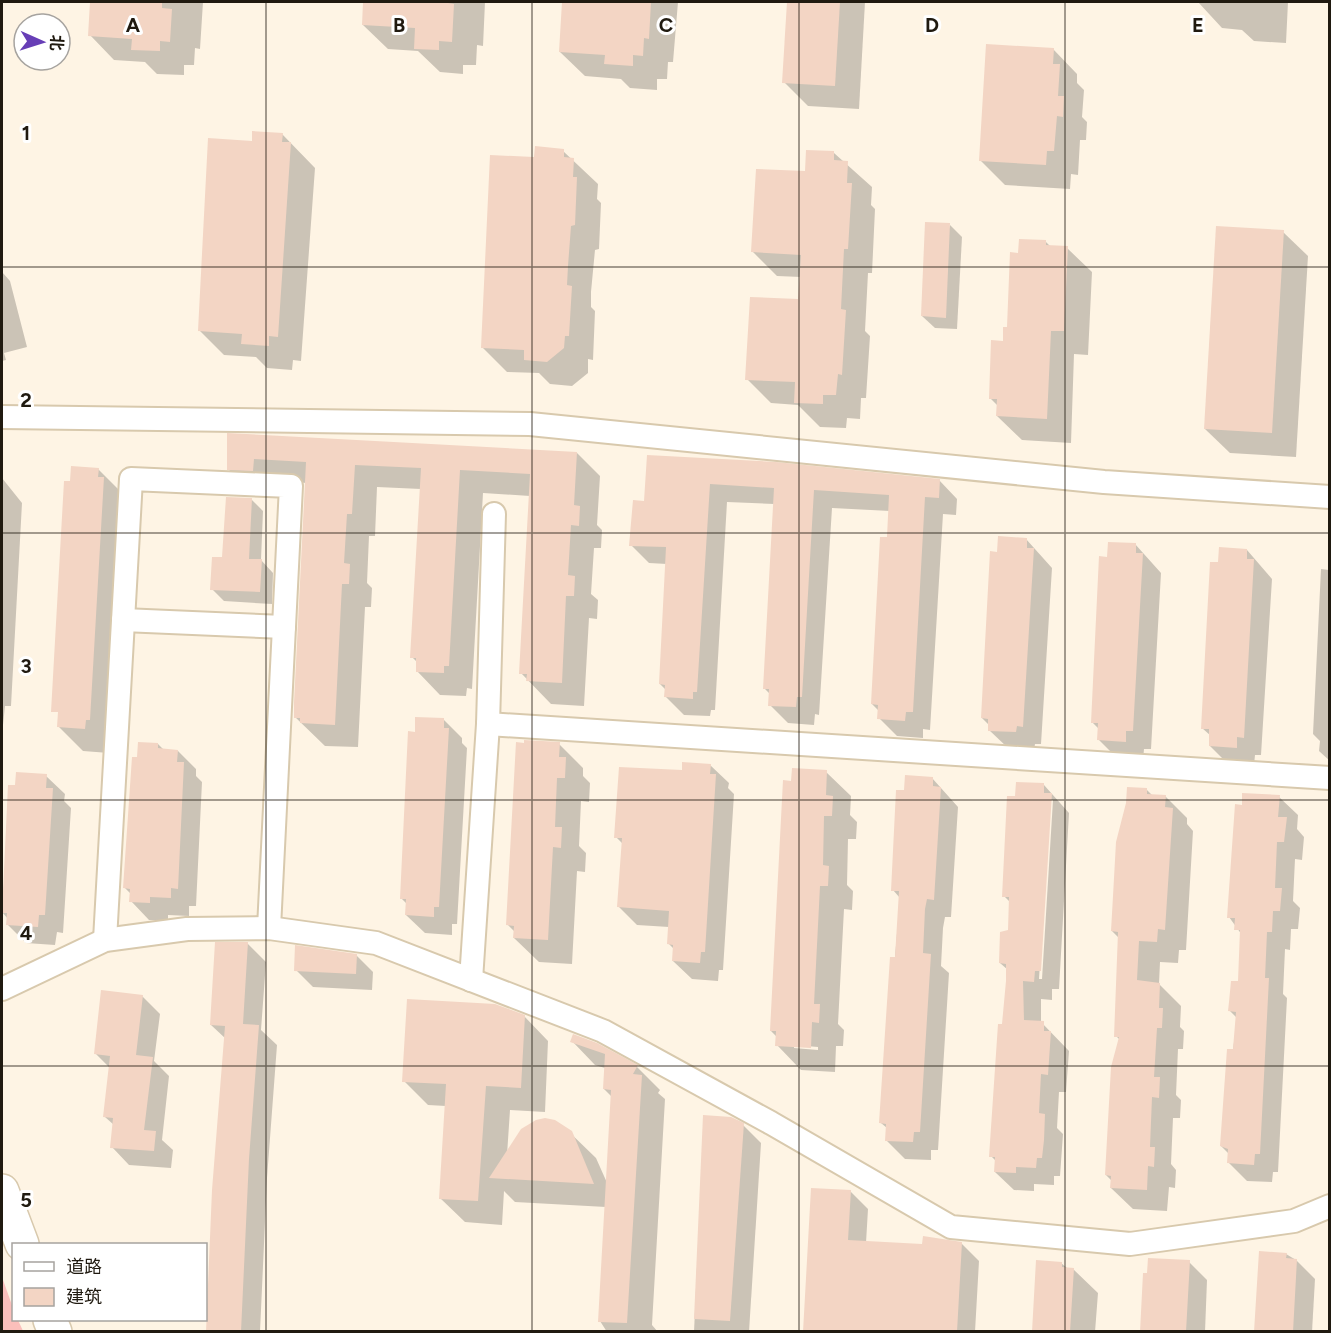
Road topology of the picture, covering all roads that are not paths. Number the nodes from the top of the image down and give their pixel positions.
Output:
1 (2, 417) edge
2 (1329, 497) edge
3 (494, 514) dead end
4 (123, 620) junction
5 (284, 627) junction
6 (488, 724) junction
7 (1329, 778) edge
8 (269, 928) junction
9 (105, 940) junction
10 (471, 980) junction
11 (2, 989) edge
12 (2, 1191) edge
13 (1329, 1206) edge
14 (21, 1243) edge

1 - 2 street
3 - 6 street
4 - 5 street
4 - 5 street
4 - 9 street
5 - 8 street
6 - 7 street
6 - 10 street
8 - 9 street
8 - 10 street
9 - 11 street
10 - 13 street
12 - 14 highway

